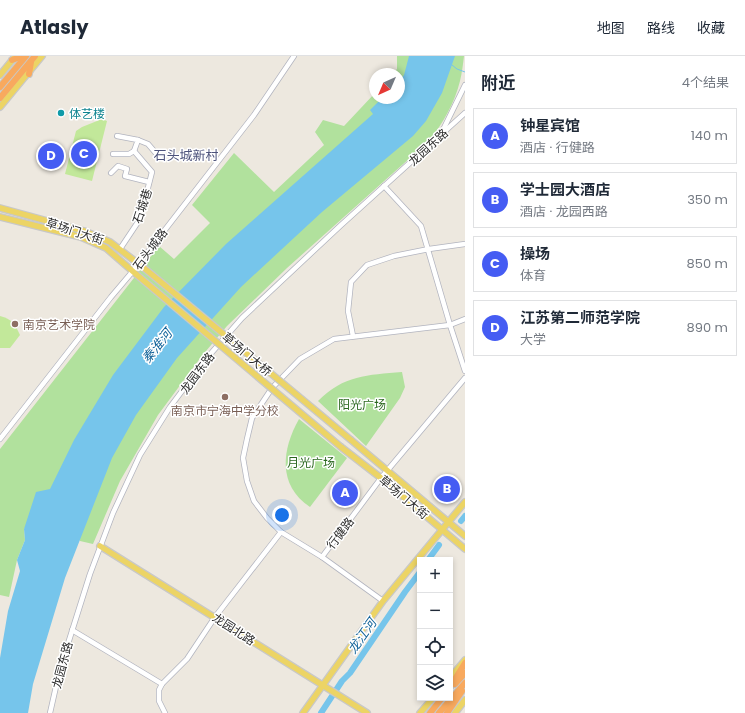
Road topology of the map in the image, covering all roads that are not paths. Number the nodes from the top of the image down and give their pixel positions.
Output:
1 (23, 56) edge
2 (26, 56) edge
3 (42, 56) edge
4 (294, 56) edge
5 (14, 58) edge
6 (33, 58) edge
7 (29, 74) junction
8 (0, 75) edge
9 (465, 85) edge
10 (0, 87) edge
11 (0, 98) edge
12 (0, 107) edge
13 (465, 114) edge
14 (117, 136) dead end
15 (439, 137) junction
16 (138, 140) junction
17 (134, 151) junction
18 (113, 154) dead end
19 (160, 158) dead end
20 (111, 173) dead end
21 (149, 182) junction
22 (384, 186) junction
23 (0, 208) edge
24 (0, 217) edge
25 (465, 244) edge
26 (120, 249) junction
27 (429, 249) junction
28 (141, 266) junction
29 (135, 273) junction
30 (465, 319) edge
31 (450, 325) junction
32 (353, 336) junction
33 (465, 371) edge
34 (465, 378) edge
35 (0, 439) edge
36 (351, 440) joint
37 (341, 447) joint
38 (387, 471) junction
39 (381, 478) junction
40 (465, 502) edge
41 (448, 521) junction
42 (441, 529) junction
43 (281, 532) junction
44 (465, 536) edge
45 (100, 546) junction
46 (465, 549) edge
47 (322, 557) junction
48 (383, 601) junction
49 (216, 617) junction
50 (72, 630) junction
51 (465, 661) edge
52 (465, 673) edge
53 (453, 675) edge
54 (453, 683) edge
55 (465, 683) edge
56 (162, 684) junction
57 (453, 685) edge
58 (322, 686) junction
59 (465, 687) edge
60 (465, 694) edge
61 (465, 700) edge
62 (430, 701) edge
63 (440, 701) edge
64 (50, 713) edge
65 (164, 713) edge
66 (303, 713) edge
67 (367, 713) edge
68 (420, 713) edge
69 (430, 713) edge
70 (439, 713) edge
71 (448, 713) edge
72 (455, 713) edge

1 - 5 highway
2 - 10 highway
3 - 7 main road
4 - 28 street, 石头城路
5 - 8 main road
6 - 7 highway
6 - 11 highway
7 - 12 main road
9 - 15 street
13 - 15 street, 龙园东路
14 - 16 street
15 - 22 street, 龙园东路
16 - 17 street
16 - 19 street
17 - 18 street
17 - 21 street
20 - 21 street
21 - 26 street, 石城巷
22 - 27 street
22 - 45 street, 龙园东路
23 - 26 main road, 草场门大街
24 - 29 main road, 草场门大街
25 - 27 street
26 - 28 main road, 草场门大街
27 - 31 street
27 - 32 street
28 - 29 street, 石头城路
28 - 36 main road, 草场门大桥, bridge
29 - 35 street, 石头城路
29 - 37 main road, 草场门大桥, bridge
30 - 31 street
31 - 32 street
31 - 33 street
32 - 43 street
34 - 38 street, 行健路
36 - 38 main road, 草场门大街
37 - 39 main road, 草场门大街
38 - 39 street, 行健路
38 - 41 main road, 草场门大街
39 - 42 main road, 草场门大街
39 - 47 street, 行健路
40 - 41 main road
41 - 42 main road
41 - 44 main road, 草场门大街
42 - 46 main road, 草场门大街
42 - 48 main road
43 - 47 street
43 - 49 street
45 - 49 main road, 龙园北路
45 - 50 street, 龙园东路
47 - 48 street
48 - 58 main road
49 - 56 street
49 - 58 main road, 龙园北路
50 - 56 street
50 - 64 street, 龙园东路
51 - 53 main road
51 - 54 highway
52 - 57 highway
55 - 70 highway
56 - 65 street
58 - 66 main road
58 - 67 main road, 龙园北路
59 - 71 highway
60 - 71 highway
61 - 72 main road
62 - 68 main road
63 - 69 highway

